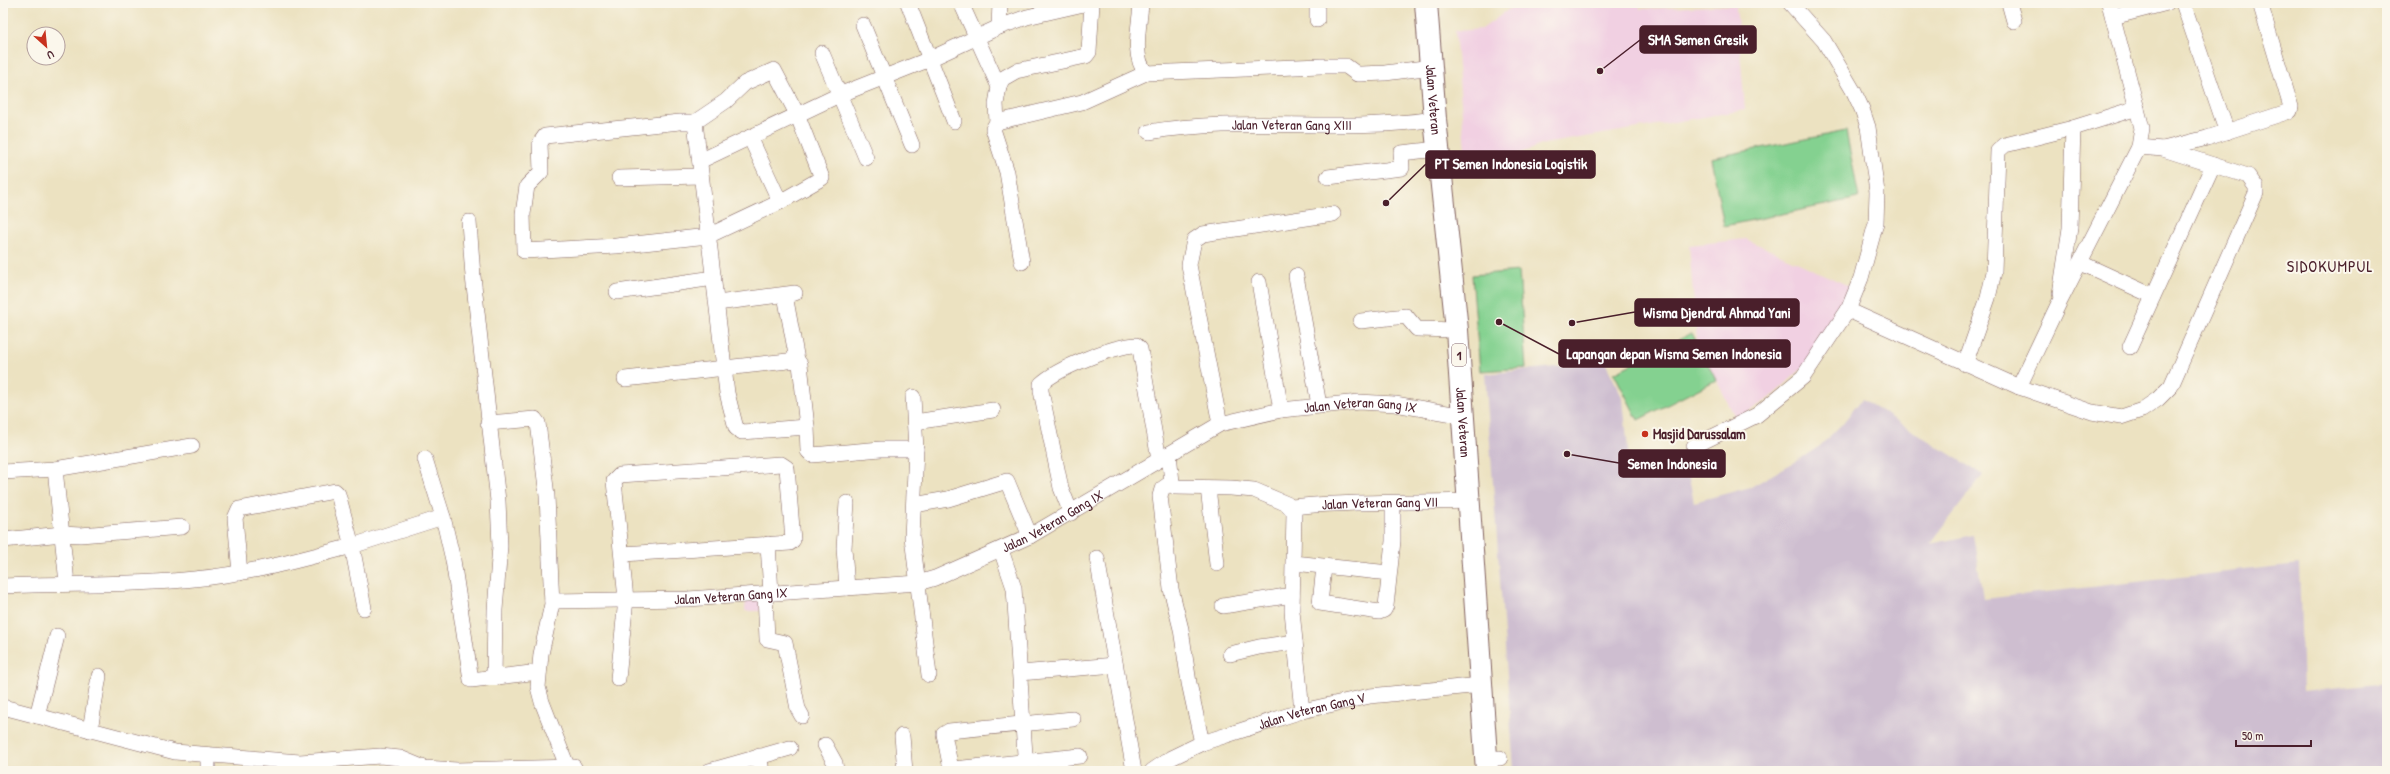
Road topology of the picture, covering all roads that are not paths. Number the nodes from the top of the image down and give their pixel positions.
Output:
1 (908, 3) edge
2 (960, 3) edge
3 (1000, 3) edge
4 (1088, 3) edge
5 (1092, 3) edge
6 (1141, 3) edge
7 (1317, 3) edge
8 (1426, 3) edge
9 (1441, 3) edge
10 (1790, 3) edge
11 (2009, 3) edge
12 (2167, 3) edge
13 (2183, 3) edge
14 (2260, 3) edge
15 (2111, 10) edge
16 (1317, 20) dead end
17 (2014, 21) dead end
18 (863, 25) dead end
19 (999, 27) junction
20 (977, 37) junction
21 (822, 53) dead end
22 (930, 59) junction
23 (1432, 67) junction
24 (1146, 73) junction
25 (885, 78) junction
26 (999, 87) junction
27 (840, 95) junction
28 (2137, 108) junction
29 (797, 114) junction
30 (1435, 119) junction
31 (954, 121) dead end
32 (695, 122) junction
33 (997, 122) junction
34 (2073, 128) junction
35 (1149, 132) dead end
36 (2227, 132) junction
37 (750, 137) junction
38 (912, 145) dead end
39 (2138, 147) junction
40 (1438, 149) junction
41 (2163, 149) junction
42 (866, 158) dead end
43 (700, 161) junction
44 (2213, 165) junction
45 (701, 176) junction
46 (1328, 177) dead end
47 (619, 178) dead end
48 (780, 202) junction
49 (1333, 214) dead end
50 (469, 222) dead end
51 (708, 236) junction
52 (1022, 262) dead end
53 (2081, 263) junction
54 (1296, 276) dead end
55 (714, 278) junction
56 (1259, 282) dead end
57 (617, 292) dead end
58 (2153, 296) junction
59 (717, 303) junction
60 (2058, 304) junction
61 (1848, 310) junction
62 (1361, 321) dead end
63 (1457, 330) junction
64 (2130, 347) dead end
65 (797, 360) junction
66 (1965, 364) junction
67 (725, 367) junction
68 (626, 379) dead end
69 (2019, 387) junction
70 (913, 397) dead end
71 (1319, 405) junction
72 (993, 410) dead end
73 (1281, 410) junction
74 (1464, 416) junction
75 (915, 422) junction
76 (488, 423) junction
77 (1220, 424) junction
78 (807, 427) junction
79 (192, 446) dead end
80 (1694, 446) dead end
81 (916, 449) junction
82 (1164, 457) junction
83 (425, 459) dead end
84 (55, 469) junction
85 (3, 472) edge
86 (1172, 482) junction
87 (1208, 488) junction
88 (1469, 501) junction
89 (847, 503) dead end
90 (1393, 503) junction
91 (914, 505) junction
92 (1292, 507) junction
93 (1071, 513) junction
94 (443, 518) junction
95 (182, 527) dead end
96 (62, 534) junction
97 (1030, 536) junction
98 (3, 540) edge
99 (768, 544) junction
100 (352, 546) junction
101 (1001, 550) junction
102 (623, 554) junction
103 (1097, 558) dead end
104 (1217, 564) dead end
105 (1294, 564) junction
106 (1324, 567) junction
107 (240, 573) junction
108 (1390, 573) junction
109 (67, 583) junction
110 (918, 583) junction
111 (3, 586) edge
112 (847, 588) junction
113 (768, 594) junction
114 (1292, 596) junction
115 (626, 599) junction
116 (552, 601) junction
117 (1223, 606) dead end
118 (364, 608) dead end
119 (57, 636) dead end
120 (1295, 642) junction
121 (1230, 654) dead end
122 (1115, 665) junction
123 (539, 672) junction
124 (1020, 673) junction
125 (929, 675) dead end
126 (99, 676) dead end
127 (494, 678) junction
128 (618, 680) dead end
129 (1481, 685) junction
130 (3, 707) edge
131 (1302, 711) junction
132 (1491, 712) junction
133 (37, 716) junction
134 (802, 716) dead end
135 (1073, 719) dead end
136 (1023, 724) junction
137 (90, 730) junction
138 (902, 736) dead end
139 (1202, 742) junction
140 (825, 745) dead end
141 (790, 748) dead end
142 (208, 755) junction
143 (1080, 756) dead end
144 (761, 764) edge
145 (1494, 765) edge
146 (1026, 766) edge
147 (571, 769) edge
148 (208, 771) edge
149 (709, 771) edge
150 (836, 771) edge
151 (905, 771) edge
152 (1134, 771) edge
153 (1152, 771) edge

1 - 22 street
2 - 20 street
3 - 19 street
4 - 19 street
5 - 26 street
6 - 24 street
7 - 16 street
8 - 23 highway, Jalan Veteran / 1
9 - 132 highway, Jalan Veteran / 1
10 - 61 street
11 - 17 street
12 - 15 street
13 - 36 street
14 - 36 street
15 - 28 street
18 - 25 street
19 - 20 street
20 - 22 street
20 - 26 street
21 - 27 street
22 - 25 street
22 - 31 street
23 - 24 street
23 - 30 highway, Jalan Veteran / 1
24 - 33 street
25 - 27 street
25 - 38 street
26 - 33 street
27 - 29 street
27 - 42 street
28 - 34 street
28 - 39 street
29 - 32 street
29 - 37 street
29 - 48 street
30 - 35 street, Jalan Veteran Gang XIII
30 - 40 highway, Jalan Veteran / 1
32 - 43 street
32 - 51 street
33 - 52 street
34 - 60 street
34 - 66 street
36 - 41 street
37 - 43 street
37 - 48 street
39 - 41 street
39 - 53 street
40 - 46 street
40 - 63 highway, Jalan Veteran / 1
41 - 44 street
43 - 45 street
44 - 58 street
44 - 69 street
45 - 47 street
45 - 51 street
48 - 51 street
49 - 77 street
50 - 76 street
51 - 55 street
53 - 58 street
53 - 60 street
54 - 71 street
55 - 57 street
55 - 59 street
56 - 73 street
58 - 64 street
59 - 65 street
59 - 67 street
60 - 69 street
61 - 66 street
61 - 80 street
62 - 63 street
63 - 74 highway, Jalan Veteran / 1
65 - 67 street
65 - 78 street
66 - 69 street
67 - 68 street
67 - 78 street
70 - 75 street
71 - 73 street, Jalan Veteran Gang IX
71 - 74 street, Jalan Veteran Gang IX
72 - 75 street
73 - 77 street, Jalan Veteran Gang IX
74 - 88 highway, Jalan Veteran / 1
75 - 81 street
76 - 116 street
76 - 127 street
77 - 82 street, Jalan Veteran Gang IX
78 - 81 street
79 - 84 street
81 - 91 street
82 - 86 street
82 - 93 street, Jalan Veteran Gang IX
82 - 93 street
83 - 94 street
84 - 85 street
84 - 96 street
86 - 87 street
86 - 139 street
87 - 92 street
87 - 104 street
88 - 90 street, Jalan Veteran Gang VII
88 - 129 highway, Jalan Veteran / 1
89 - 112 street
90 - 92 street, Jalan Veteran Gang VII
90 - 108 street
91 - 97 street
91 - 110 street
92 - 105 street
93 - 97 street, Jalan Veteran Gang IX
94 - 100 street
94 - 127 street
95 - 96 street
96 - 98 street
96 - 109 street
97 - 101 street, Jalan Veteran Gang IX
99 - 102 street
99 - 102 street
99 - 113 street
100 - 107 street
100 - 107 street
100 - 118 street
101 - 110 street, Jalan Veteran Gang IX
101 - 124 street
102 - 115 street
103 - 122 street
105 - 106 street
105 - 114 street
106 - 108 street
106 - 108 street
107 - 109 street
109 - 111 street
110 - 112 street, Jalan Veteran Gang IX
110 - 125 street
112 - 113 street, Jalan Veteran Gang IX
113 - 115 street, Jalan Veteran Gang IX
113 - 134 street
114 - 117 street
114 - 120 street
115 - 116 street, Jalan Veteran Gang IX
115 - 128 street
116 - 123 street
119 - 133 street
120 - 121 street
120 - 131 street
122 - 124 street
122 - 152 street
123 - 127 street
123 - 147 street
124 - 136 street
126 - 137 street
129 - 131 street, Jalan Veteran Gang V
129 - 132 highway, Jalan Veteran / 1
130 - 133 street
131 - 139 street, Jalan Veteran Gang V
132 - 145 highway, Jalan Veteran / 1
133 - 137 street
135 - 136 street
136 - 146 street
136 - 146 street
137 - 142 street
138 - 151 street
139 - 153 street, Jalan Veteran Gang V
140 - 150 street
141 - 144 street
142 - 147 street
142 - 148 street
143 - 146 street
144 - 149 street

